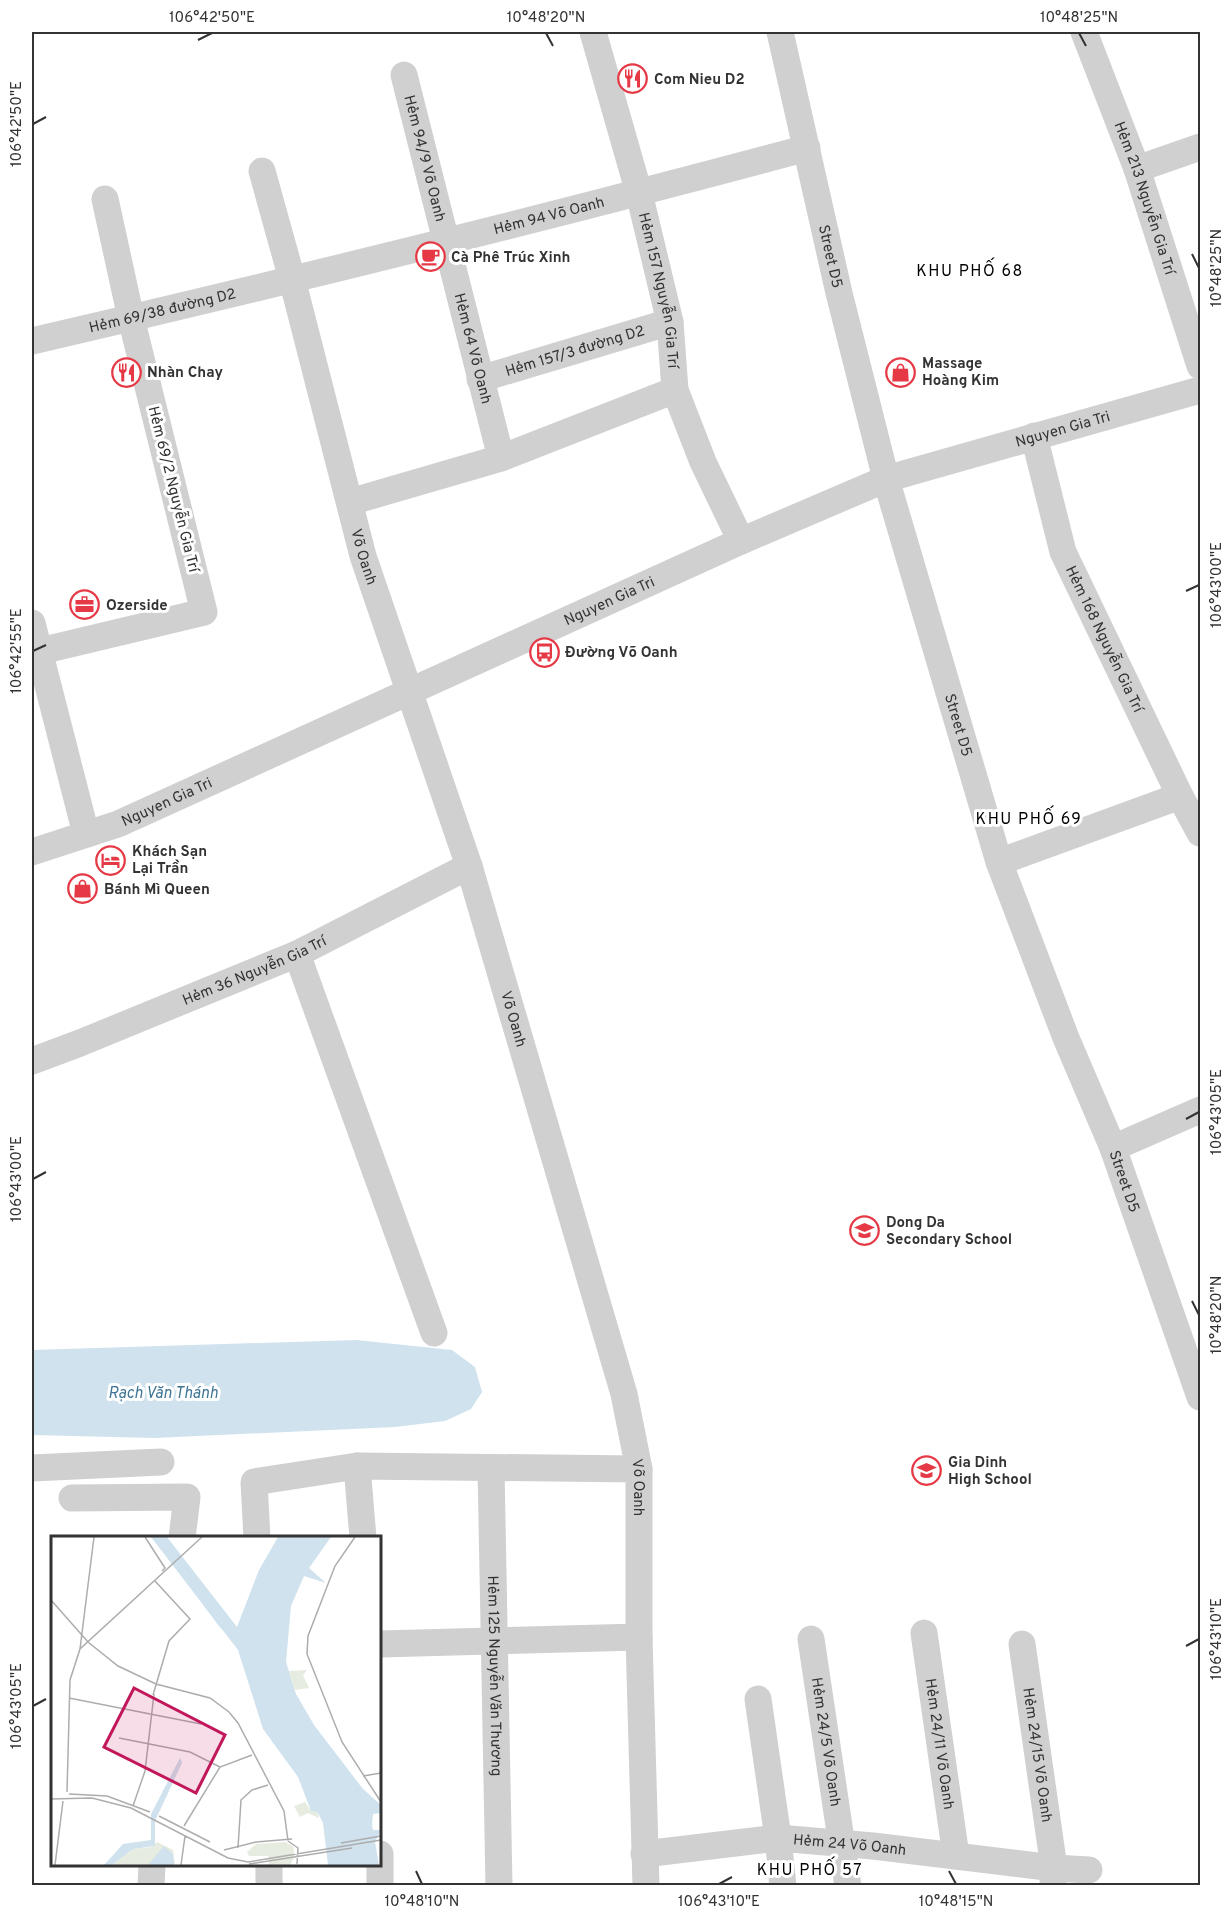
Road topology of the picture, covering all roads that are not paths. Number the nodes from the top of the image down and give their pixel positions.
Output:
1 (593, 32) edge
2 (780, 32) edge
3 (1084, 32) edge
4 (404, 75) dead end
5 (1200, 147) edge
6 (807, 148) junction
7 (1137, 169) junction
8 (262, 171) dead end
9 (639, 193) junction
10 (105, 199) dead end
11 (445, 240) junction
12 (292, 279) junction
13 (131, 318) junction
14 (670, 322) junction
15 (32, 341) edge
16 (1200, 366) edge
17 (480, 379) junction
18 (675, 390) junction
19 (1200, 390) edge
20 (1034, 436) junction
21 (501, 458) junction
22 (886, 479) junction
23 (350, 502) junction
24 (741, 541) junction
25 (32, 623) edge
26 (34, 652) edge
27 (409, 691) junction
28 (1180, 796) junction
29 (1200, 833) edge
30 (86, 834) junction
31 (32, 852) edge
32 (999, 861) junction
33 (469, 866) junction
34 (297, 954) junction
35 (32, 1061) edge
36 (1200, 1110) edge
37 (1113, 1148) junction
38 (434, 1334) dead end
39 (1200, 1397) edge
40 (161, 1462) dead end
41 (357, 1467) junction
42 (32, 1468) edge
43 (491, 1468) junction
44 (639, 1469) junction
45 (72, 1498) dead end
46 (182, 1536) edge
47 (257, 1536) edge
48 (363, 1536) edge
49 (924, 1633) dead end
50 (639, 1636) junction
51 (811, 1640) dead end
52 (494, 1642) junction
53 (381, 1644) edge
54 (1022, 1644) dead end
55 (758, 1699) dead end
56 (778, 1838) junction
57 (843, 1843) junction
58 (644, 1854) junction
59 (956, 1856) junction
60 (152, 1866) edge
61 (268, 1866) edge
62 (380, 1866) edge
63 (1089, 1870) dead end
64 (1054, 1877) edge
65 (151, 1886) edge
66 (269, 1886) edge
67 (380, 1886) edge
68 (499, 1886) edge
69 (646, 1886) edge
70 (783, 1886) edge
71 (848, 1886) edge

1 - 9 street, Hẻm 157 Nguyễn Gia Trí
2 - 6 street, Street D5
3 - 7 street, Hẻm 213 Nguyễn Gia Trí
4 - 11 street, Hẻm 94/9 Võ Oanh
5 - 7 street
6 - 9 street, Hẻm 94 Võ Oanh
6 - 22 street, Street D5
7 - 16 street, Hẻm 213 Nguyễn Gia Trí
8 - 12 street, Võ Oanh
9 - 11 street, Hẻm 94 Võ Oanh
9 - 14 street, Hẻm 157 Nguyễn Gia Trí
10 - 13 street, Hẻm 69/2 Nguyễn Gia Trí
11 - 12 street, Hẻm 94 Võ Oanh
11 - 17 street, Hẻm 64 Võ Oanh
12 - 13 street, Hẻm 69/38 đường D2
12 - 23 street, Võ Oanh
13 - 15 street, Hẻm 69/38 đường D2
13 - 26 street, Hẻm 69/2 Nguyễn Gia Trí
14 - 17 street, Hẻm 157/3 đường D2
14 - 18 street, Hẻm 157 Nguyễn Gia Trí
17 - 21 street, Hẻm 64 Võ Oanh
18 - 21 street
18 - 24 street, Hẻm 157 Nguyễn Gia Trí
19 - 20 street, Nguyen Gia Tri
20 - 22 street, Nguyen Gia Tri
20 - 28 street, Hẻm 168 Nguyễn Gia Trí
21 - 23 street
22 - 24 street, Nguyen Gia Tri
22 - 32 street, Street D5
23 - 27 street, Võ Oanh
24 - 27 street, Nguyen Gia Tri
25 - 26 street
26 - 30 street
27 - 30 street, Nguyen Gia Tri
27 - 33 street, Võ Oanh
28 - 29 street, Hẻm 168 Nguyễn Gia Trí
28 - 32 street
30 - 31 street, Nguyen Gia Tri
32 - 37 street, Street D5
33 - 34 street, Hẻm 36 Nguyễn Gia Trí
33 - 44 street, Võ Oanh
34 - 35 street, Hẻm 36 Nguyễn Gia Trí
34 - 38 street
36 - 37 street
37 - 39 street, Street D5
40 - 42 street
41 - 43 street
41 - 47 street
41 - 48 street
43 - 44 street
43 - 52 street, Hẻm 125 Nguyễn Văn Thương
44 - 50 street, Võ Oanh
45 - 46 street
49 - 59 street, Hẻm 24/11 Võ Oanh
50 - 52 street
50 - 58 street, Võ Oanh
51 - 57 street, Hẻm 24/5 Võ Oanh
52 - 53 street
52 - 68 street, Hẻm 125 Nguyễn Văn Thương
54 - 64 street, Hẻm 24/15 Võ Oanh
55 - 56 street
56 - 57 street, Hẻm 24 Võ Oanh
56 - 58 street, Hẻm 24 Võ Oanh
56 - 70 street
57 - 59 street, Hẻm 24 Võ Oanh
57 - 71 street, Hẻm 24/5 Võ Oanh
58 - 69 street, Võ Oanh
59 - 64 street, Hẻm 24 Võ Oanh
60 - 65 street
61 - 66 street
62 - 67 street
63 - 64 street, Hẻm 24 Võ Oanh

